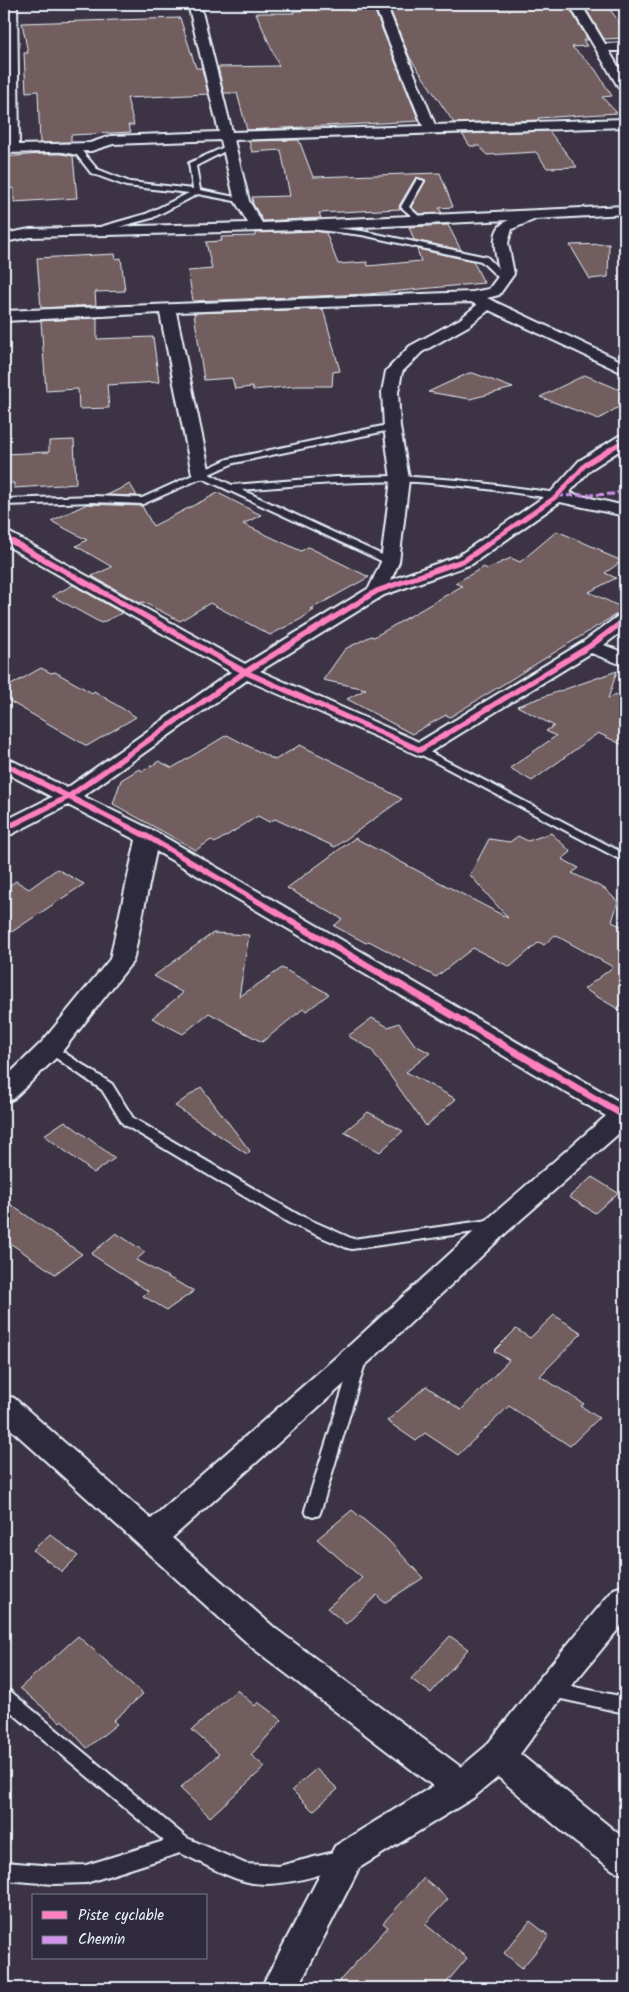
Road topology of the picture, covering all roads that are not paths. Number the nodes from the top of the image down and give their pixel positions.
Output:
1 (11, 4) edge
2 (194, 4) edge
3 (380, 4) edge
4 (575, 4) edge
5 (625, 47) edge
6 (601, 48) junction
7 (625, 88) edge
8 (625, 123) edge
9 (430, 128) junction
10 (227, 141) junction
11 (8, 149) edge
12 (51, 149) junction
13 (420, 181) dead end
14 (196, 192) junction
15 (242, 201) junction
16 (625, 210) edge
17 (542, 214) junction
18 (419, 220) junction
19 (301, 226) junction
20 (258, 227) junction
21 (92, 232) junction
22 (4, 238) edge
23 (504, 278) junction
24 (479, 300) junction
25 (167, 308) junction
26 (4, 316) edge
27 (625, 369) edge
28 (392, 427) junction
29 (625, 440) edge
30 (201, 474) junction
31 (400, 479) junction
32 (231, 488) junction
33 (557, 496) junction
34 (4, 502) edge
35 (625, 512) edge
36 (4, 537) edge
37 (390, 562) junction
38 (377, 591) junction
39 (625, 620) edge
40 (590, 646) junction
41 (625, 660) edge
42 (245, 672) junction
43 (420, 750) junction
44 (4, 764) edge
45 (68, 797) junction
46 (4, 829) edge
47 (148, 837) junction
48 (625, 858) edge
49 (51, 1048) junction
50 (4, 1093) edge
51 (625, 1116) edge
52 (499, 1224) junction
53 (361, 1352) junction
54 (4, 1406) edge
55 (313, 1510) dead end
56 (151, 1538) junction
57 (625, 1598) edge
58 (549, 1690) junction
59 (4, 1696) edge
60 (625, 1705) edge
61 (498, 1757) junction
62 (462, 1787) junction
63 (181, 1844) junction
64 (347, 1857) junction
65 (625, 1859) edge
66 (4, 1872) edge
67 (279, 1988) edge

1 - 11 street
2 - 10 street
3 - 9 street
4 - 6 street
5 - 6 street
6 - 7 street
8 - 9 street
9 - 10 street
10 - 12 street
10 - 14 lane
10 - 15 street
11 - 12 street
12 - 14 lane
13 - 18 lane
14 - 15 lane
14 - 21 lane
15 - 20 street
16 - 17 street
17 - 18 street
17 - 23 street
18 - 19 street
19 - 20 street
19 - 23 lane
20 - 21 street
21 - 22 street
23 - 24 street
24 - 25 street
24 - 27 street
24 - 28 street
25 - 26 street
25 - 30 street
28 - 30 lane
28 - 31 street
29 - 33 street
30 - 32 lane
30 - 34 lane
31 - 32 lane
31 - 33 lane
31 - 37 street
32 - 37 lane
33 - 35 street
33 - 38 street
36 - 42 street
37 - 38 street
38 - 42 street
39 - 40 street
40 - 41 street
40 - 43 street
42 - 43 street
42 - 45 street
43 - 48 lane
44 - 45 street
45 - 46 street
45 - 47 street
47 - 49 street
47 - 51 street
49 - 50 street
49 - 52 lane
51 - 52 street
52 - 53 street
53 - 55 lane
53 - 56 street
54 - 56 street
56 - 62 street
57 - 58 street
58 - 60 lane
58 - 61 street
59 - 63 lane
61 - 62 street
61 - 65 street
62 - 64 street
63 - 64 lane
63 - 66 lane
64 - 67 street

